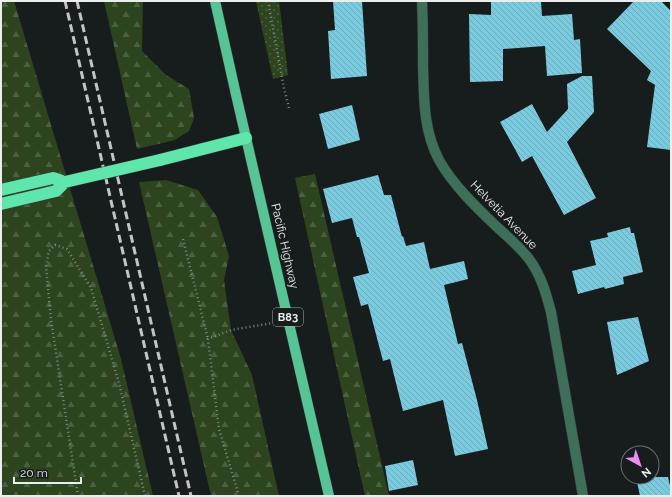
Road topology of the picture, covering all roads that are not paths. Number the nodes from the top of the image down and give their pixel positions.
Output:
1 (215, 1) edge
2 (422, 1) edge
3 (246, 138) junction
4 (65, 182) junction
5 (4, 188) edge
6 (1, 204) edge
7 (329, 496) edge
8 (583, 496) edge

1 - 3 main road, Pacific Highway / B83
2 - 8 street, Helvetia Avenue
3 - 4 highway, bridge
3 - 7 main road, Pacific Highway / B83
4 - 5 highway
4 - 6 highway

